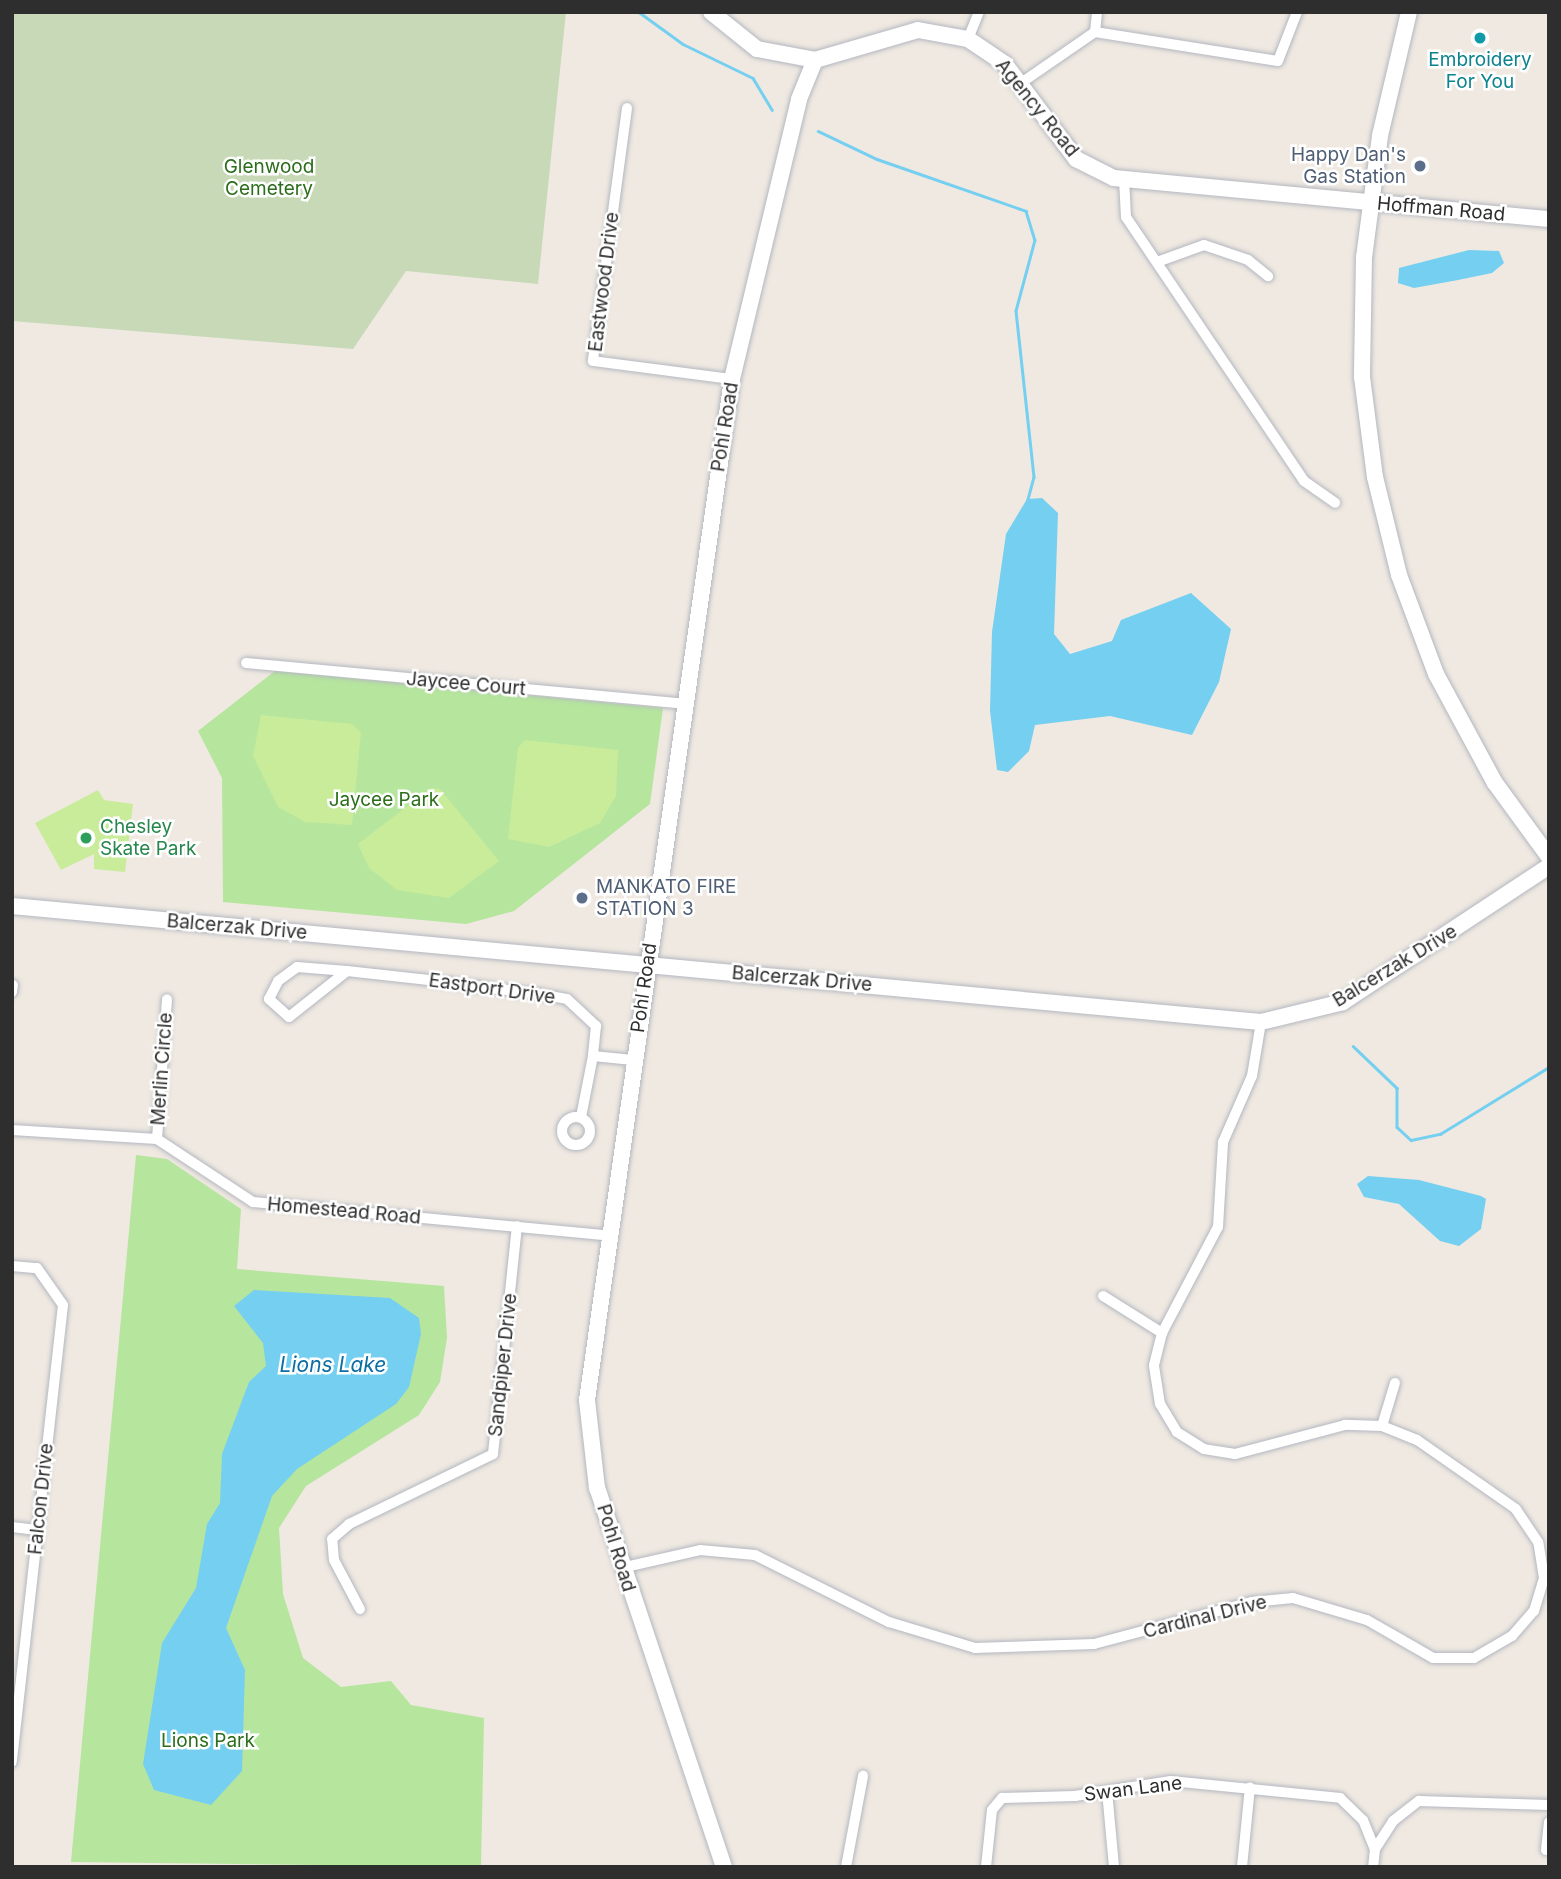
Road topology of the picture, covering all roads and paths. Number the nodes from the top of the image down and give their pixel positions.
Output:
1 (711, 12) edge
2 (979, 12) edge
3 (1097, 12) edge
4 (1297, 12) edge
5 (1409, 12) edge
6 (1095, 32) junction
7 (968, 39) junction
8 (815, 60) junction
9 (1021, 83) junction
10 (627, 108) dead end
11 (1124, 178) junction
12 (1369, 203) junction
13 (1549, 219) edge
14 (1157, 262) junction
15 (1268, 276) dead end
16 (732, 379) junction
17 (1335, 503) dead end
18 (246, 663) dead end
19 (685, 704) junction
20 (1549, 857) edge
21 (1549, 866) edge
22 (12, 906) edge
23 (647, 965) junction
24 (347, 971) junction
25 (13, 985) edge
26 (12, 992) edge
27 (167, 999) dead end
28 (1261, 1022) junction
29 (593, 1056) junction
30 (633, 1060) junction
31 (581, 1117) dead end
32 (12, 1130) edge
33 (157, 1139) junction
34 (517, 1226) junction
35 (611, 1236) junction
36 (12, 1266) edge
37 (1103, 1296) dead end
38 (1162, 1333) junction
39 (1395, 1383) dead end
40 (1382, 1426) junction
41 (12, 1527) edge
42 (37, 1530) junction
43 (621, 1567) junction
44 (360, 1609) dead end
45 (12, 1762) edge
46 (863, 1776) dead end
47 (1250, 1787) junction
48 (1107, 1791) junction
49 (1549, 1805) edge
50 (1549, 1822) edge
51 (1375, 1849) junction
52 (1546, 1850) dead end
53 (724, 1867) edge
54 (846, 1867) edge
55 (986, 1867) edge
56 (1114, 1867) edge
57 (1242, 1867) edge
58 (1373, 1867) edge

1 - 8 street
2 - 7 street
3 - 6 street
4 - 6 street
5 - 12 street
6 - 9 street
7 - 8 street
7 - 9 street, Agency Road
8 - 16 street, Pohl Road
9 - 11 street, Agency Road
10 - 16 street, Eastwood Drive
11 - 12 street, Hoffman Road
11 - 14 street
12 - 13 street, Hoffman Road
12 - 20 street
14 - 15 street
14 - 17 street
16 - 19 street, Pohl Road
18 - 19 street, Jaycee Court
19 - 23 street, Pohl Road
21 - 28 street, Balcerzak Drive
22 - 23 street, Balcerzak Drive
23 - 28 street, Balcerzak Drive
23 - 30 street, Pohl Road
24 - 24 street, Eastport Drive
24 - 29 street, Eastport Drive
25 - 26 street
27 - 33 street, Merlin Circle
28 - 38 street, Cardinal Drive
29 - 30 street
29 - 31 street, Eastport Drive
30 - 35 street, Pohl Road
32 - 33 street, Homestead Road
33 - 34 street, Homestead Road
34 - 35 street, Homestead Road
34 - 44 street, Sandpiper Drive
35 - 43 street, Pohl Road
36 - 42 street, Falcon Drive
37 - 38 street
38 - 40 street, Cardinal Drive
39 - 40 street
40 - 43 street, Cardinal Drive
41 - 42 street
42 - 45 street, Falcon Drive
43 - 53 street, Pohl Road
46 - 54 street
47 - 48 street, Swan Lane
47 - 51 street, Swan Lane
47 - 57 street
48 - 55 street, Swan Lane
48 - 56 street
49 - 51 street
50 - 52 street
51 - 58 street

